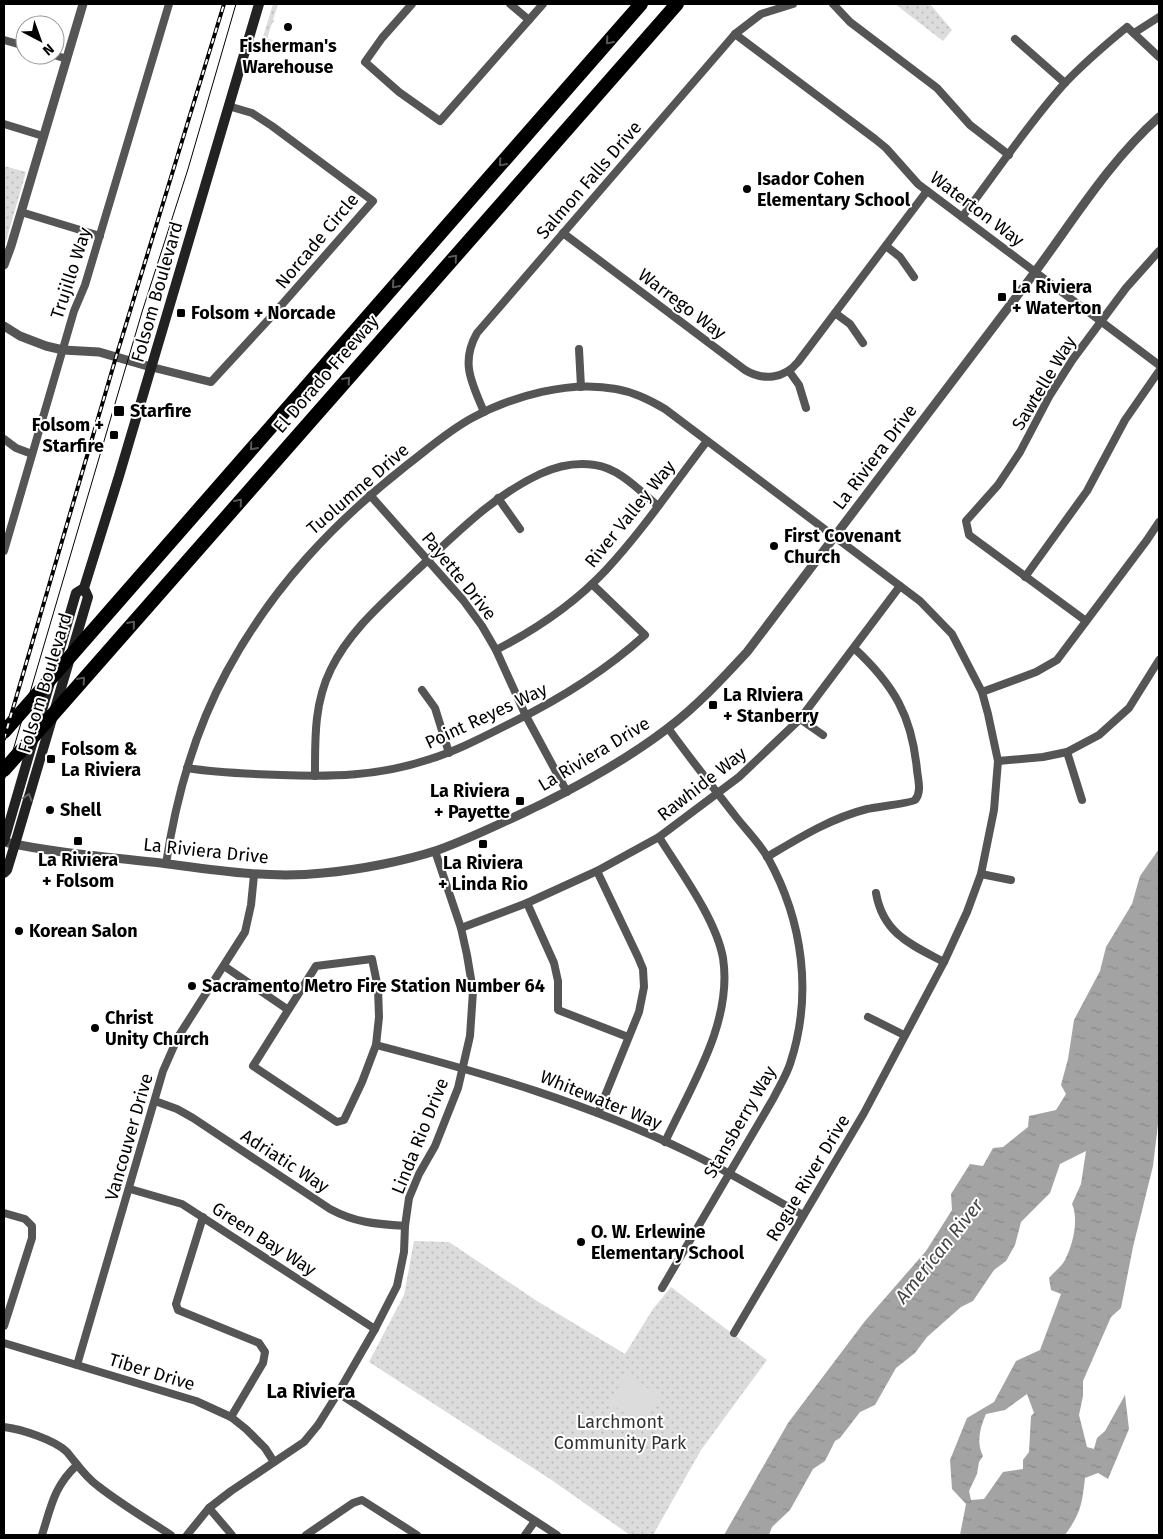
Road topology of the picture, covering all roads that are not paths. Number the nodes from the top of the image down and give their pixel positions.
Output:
1 (83, 4) edge
2 (168, 4) edge
3 (259, 4) edge
4 (412, 4) edge
5 (510, 4) edge
6 (543, 4) edge
7 (640, 4) edge
8 (677, 4) edge
9 (793, 4) edge
10 (833, 4) edge
11 (1159, 17) edge
12 (529, 20) junction
13 (1134, 33) junction
14 (735, 34) junction
15 (1015, 39) dead end
16 (1159, 57) edge
17 (67, 59) joint
18 (1064, 84) junction
19 (228, 106) junction
20 (1159, 117) edge
21 (4, 124) edge
22 (43, 136) junction
23 (1009, 154) junction
24 (927, 191) junction
25 (21, 212) junction
26 (962, 217) junction
27 (563, 233) junction
28 (100, 236) junction
29 (886, 246) junction
30 (1159, 251) edge
31 (4, 265) edge
32 (1035, 272) junction
33 (914, 277) dead end
34 (835, 313) junction
35 (1101, 322) junction
36 (4, 326) edge
37 (863, 344) dead end
38 (579, 349) dead end
39 (63, 350) junction
40 (1159, 365) edge
41 (152, 367) junction
42 (789, 371) junction
43 (1159, 371) edge
44 (581, 387) junction
45 (806, 408) dead end
46 (484, 412) junction
47 (4, 439) edge
48 (707, 441) junction
49 (32, 454) junction
50 (370, 495) junction
51 (498, 498) junction
52 (658, 506) junction
53 (1159, 522) edge
54 (7, 527) edge
55 (520, 529) dead end
56 (834, 537) junction
57 (4, 551) edge
58 (428, 560) junction
59 (1024, 577) junction
60 (592, 584) junction
61 (900, 586) junction
62 (84, 588) junction
63 (1086, 622) junction
64 (854, 648) junction
65 (496, 650) junction
66 (1159, 660) edge
67 (422, 690) dead end
68 (982, 692) junction
69 (526, 716) junction
70 (800, 719) junction
71 (668, 728) junction
72 (4, 732) edge
73 (823, 735) dead end
74 (449, 752) junction
75 (1067, 752) junction
76 (998, 761) junction
77 (187, 768) junction
78 (4, 770) edge
79 (314, 776) junction
80 (567, 792) junction
81 (717, 794) junction
82 (1082, 800) dead end
83 (659, 837) junction
84 (4, 841) edge
85 (15, 844) junction
86 (436, 851) junction
87 (768, 857) junction
88 (166, 864) junction
89 (597, 871) junction
90 (4, 873) edge
91 (981, 874) junction
92 (254, 875) junction
93 (1011, 880) dead end
94 (876, 893) dead end
95 (527, 903) junction
96 (461, 928) junction
97 (944, 962) junction
98 (224, 966) junction
99 (287, 1009) junction
100 (868, 1017) dead end
101 (904, 1036) junction
102 (628, 1037) junction
103 (376, 1045) junction
104 (464, 1067) junction
105 (155, 1102) junction
106 (598, 1113) junction
107 (665, 1142) junction
108 (729, 1173) junction
109 (130, 1189) junction
110 (4, 1213) edge
111 (803, 1215) junction
112 (203, 1217) junction
113 (405, 1226) junction
114 (662, 1288) dead end
115 (4, 1326) edge
116 (375, 1329) junction
117 (734, 1333) dead end
118 (4, 1343) edge
119 (77, 1365) junction
120 (338, 1393) junction
121 (231, 1417) junction
122 (4, 1427) edge
123 (274, 1462) junction
124 (77, 1465) junction
125 (209, 1508) junction
126 (535, 1521) junction
127 (42, 1535) edge
128 (171, 1535) edge
129 (187, 1535) edge
130 (232, 1535) edge
131 (306, 1535) edge
132 (417, 1535) edge
133 (525, 1535) edge
134 (557, 1535) edge

1 - 17 street
2 - 28 street, Trujillo Way
3 - 19 main road, Folsom Boulevard
4 - 12 street
5 - 12 street
6 - 12 street
7 -> 72 highway, El Dorado Freeway
78 -> 8 highway, El Dorado Freeway
9 - 14 street, Salmon Falls Drive
10 - 23 street
11 - 13 street
13 - 16 street
13 - 18 street
14 - 24 street, Waterton Way
14 - 27 street, Salmon Falls Drive
15 - 18 street
17 - 22 street
18 - 23 street
19 - 41 main road, Folsom Boulevard
19 - 41 street, Norcade Circle
20 - 32 street, La Riviera Drive
21 - 22 street
22 - 25 street
23 - 26 street
24 - 26 street, Waterton Way
24 - 29 street
25 - 28 street
25 - 31 street
26 - 32 street, Waterton Way
27 - 42 street, Warrego Way
27 - 46 street, Salmon Falls Drive
28 - 39 street, Trujillo Way
29 - 33 street
29 - 34 street
30 - 35 street, Sawtelle Way
32 - 35 street, Waterton Way
32 - 56 street, La Riviera Drive
34 - 37 street
34 - 42 street
35 - 40 street, Waterton Way
35 - 59 street, Sawtelle Way
36 - 39 street
38 - 44 street
39 - 41 street
39 - 49 street, Trujillo Way
41 - 62 main road, Folsom Boulevard
42 - 45 street
43 - 59 street
44 - 46 street, Tuolumne Drive
44 - 48 street, Tuolumne Drive
46 - 50 street, Tuolumne Drive
47 - 49 street
48 - 52 street, River Valley Way
48 - 56 street, Tuolumne Drive
49 - 54 street, Trujillo Way
50 - 58 street, Payette Drive
50 - 77 street, Tuolumne Drive
51 - 52 street
51 - 55 street
51 - 58 street
52 - 60 street, River Valley Way
53 - 63 street
54 - 57 street, Trujillo Way
56 - 61 street, Rogue River Drive
56 - 71 street, La Riviera Drive
58 - 65 street, Payette Drive
58 - 79 street
59 - 63 street
60 - 65 street, River Valley Way
60 - 69 street, Point Reyes Way
61 - 64 street, Rawhide Way
61 - 68 street, Rogue River Drive
62 - 84 main road, Folsom Boulevard
85 -> 62 main road, Folsom Boulevard
63 - 68 street
64 - 70 street, Rawhide Way
64 - 87 street
65 - 69 street, Payette Drive
66 - 75 street
67 - 74 street
68 - 76 street, Rogue River Drive
69 - 74 street, Point Reyes Way
69 - 80 street, Payette Drive
70 - 73 street
70 - 81 street, Rawhide Way
71 - 80 street, La Riviera Drive
71 - 81 street, Stansberry Way
74 - 79 street, Point Reyes Way
75 - 76 street
75 - 82 street
76 - 91 street, Rogue River Drive
77 - 79 street, Point Reyes Way
77 - 88 street, Tuolumne Drive
80 - 86 street, La Riviera Drive
81 - 83 street, Rawhide Way
81 - 87 street, Stansberry Way
83 - 89 street, Rawhide Way
83 - 107 street
84 - 85 street, La Riviera Drive
85 - 88 street, La Riviera Drive
85 - 90 main road, Folsom Boulevard
86 - 92 street, La Riviera Drive
86 - 96 street, Linda Rio Drive
87 - 108 street, Stansberry Way
88 - 92 street, La Riviera Drive
89 - 95 street, Rawhide Way
89 - 102 street
91 - 93 street
91 - 97 street, Rogue River Drive
92 - 98 street, Vancouver Drive
94 - 97 street
95 - 96 street, Rawhide Way
95 - 102 street
96 - 104 street, Linda Rio Drive
97 - 101 street, Rogue River Drive
98 - 99 street
98 - 105 street, Vancouver Drive
99 - 103 street
99 - 103 street
100 - 101 street
101 - 111 street, Rogue River Drive
102 - 106 street
103 - 104 street, Whitewater Way
104 - 106 street, Whitewater Way
104 - 113 street, Linda Rio Drive
105 - 109 street, Vancouver Drive
105 - 113 street, Adriatic Way
106 - 107 street, Whitewater Way
107 - 108 street, Whitewater Way
108 - 111 street, Whitewater Way
108 - 114 street, Stansberry Way
109 - 112 street, Green Bay Way
109 - 119 street, Vancouver Drive
110 - 115 street
111 - 117 street, Rogue River Drive
112 - 116 street, Green Bay Way
112 - 121 street
113 - 116 street, Linda Rio Drive
116 - 120 street, Linda Rio Drive
118 - 119 street, Tiber Drive
119 - 121 street, Tiber Drive
120 - 123 street, Linda Rio Drive
120 - 126 street
121 - 123 street, Tiber Drive
122 - 124 street
123 - 125 street, Linda Rio Drive
124 - 127 street
124 - 128 street
125 - 129 street, Linda Rio Drive
125 - 130 street
126 - 133 street
126 - 134 street
131 - 132 street

